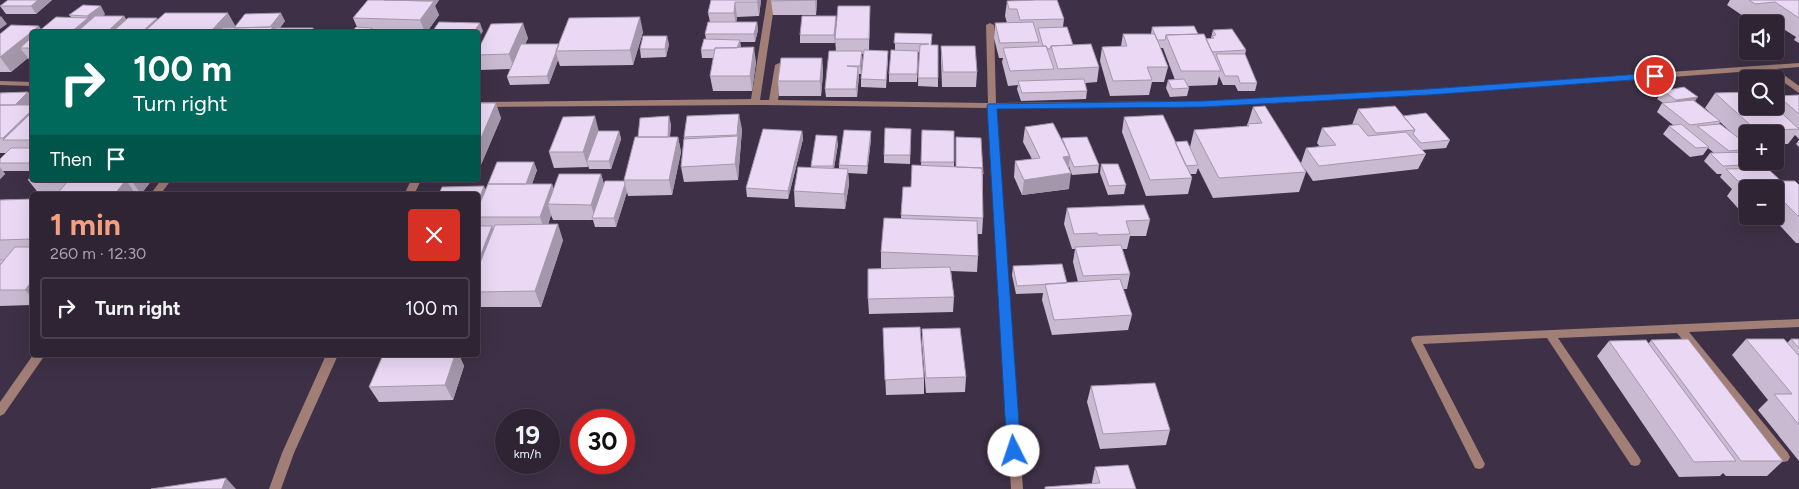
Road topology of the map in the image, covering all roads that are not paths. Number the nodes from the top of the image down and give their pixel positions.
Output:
1 (771, 0) edge
2 (990, 25) dead end
3 (779, 65) edge
4 (1799, 65) edge
5 (1769, 68) junction
6 (0, 83) edge
7 (30, 84) edge
8 (1799, 90) edge
9 (755, 102) junction
10 (773, 102) junction
11 (480, 105) edge
12 (992, 106) junction
13 (1799, 323) edge
14 (1680, 328) junction
15 (1550, 334) junction
16 (38, 357) edge
17 (331, 357) edge
18 (0, 411) edge
19 (1784, 457) dead end
20 (1635, 461) dead end
21 (1478, 464) dead end
22 (275, 489) edge
23 (1016, 489) edge

1 - 9 street
2 - 12 street
3 - 10 street
4 - 5 street
5 - 8 street
5 - 12 street
6 - 7 street
9 - 10 street
9 - 11 street
10 - 12 street
12 - 23 street
13 - 14 street
14 - 15 street
14 - 19 street
15 - 20 street
15 - 21 street
16 - 18 street
17 - 22 street

